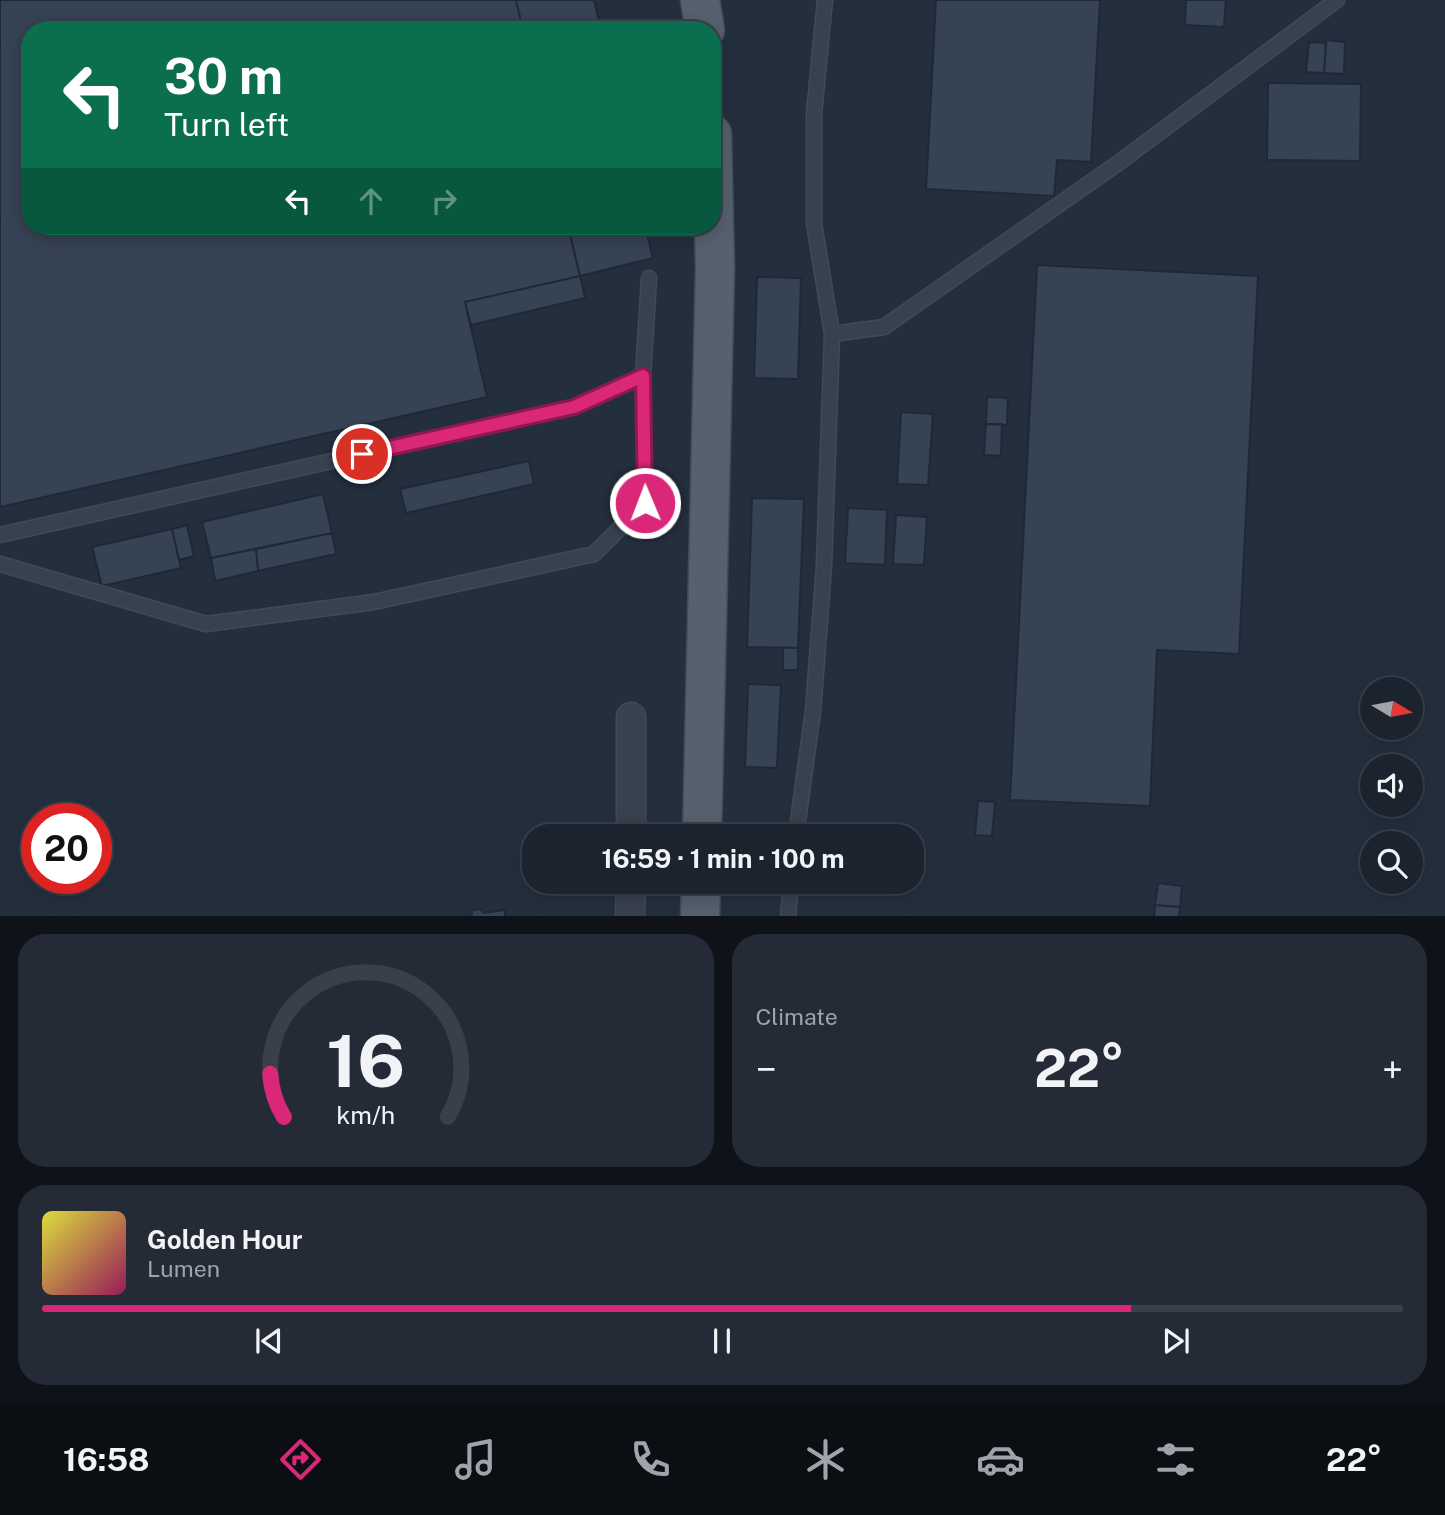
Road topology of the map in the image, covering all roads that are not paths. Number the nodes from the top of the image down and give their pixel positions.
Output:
1 (700, 0) edge
2 (825, 0) edge
3 (1337, 0) edge
4 (704, 21) edge
5 (714, 235) edge
6 (649, 278) dead end
7 (832, 334) junction
8 (643, 376) junction
9 (0, 535) edge
10 (0, 564) edge
11 (631, 717) dead end
12 (631, 824) edge
13 (702, 824) edge
14 (798, 824) edge
15 (631, 894) edge
16 (701, 894) edge
17 (790, 894) edge
18 (631, 916) edge
19 (700, 916) edge
20 (788, 916) edge

1 - 4 main road
2 - 7 lane
3 - 7 lane
5 - 13 main road
6 - 8 lane
7 - 14 lane
8 - 9 lane
8 - 10 lane
11 - 12 street
15 - 18 street
16 - 19 main road
17 - 20 lane

